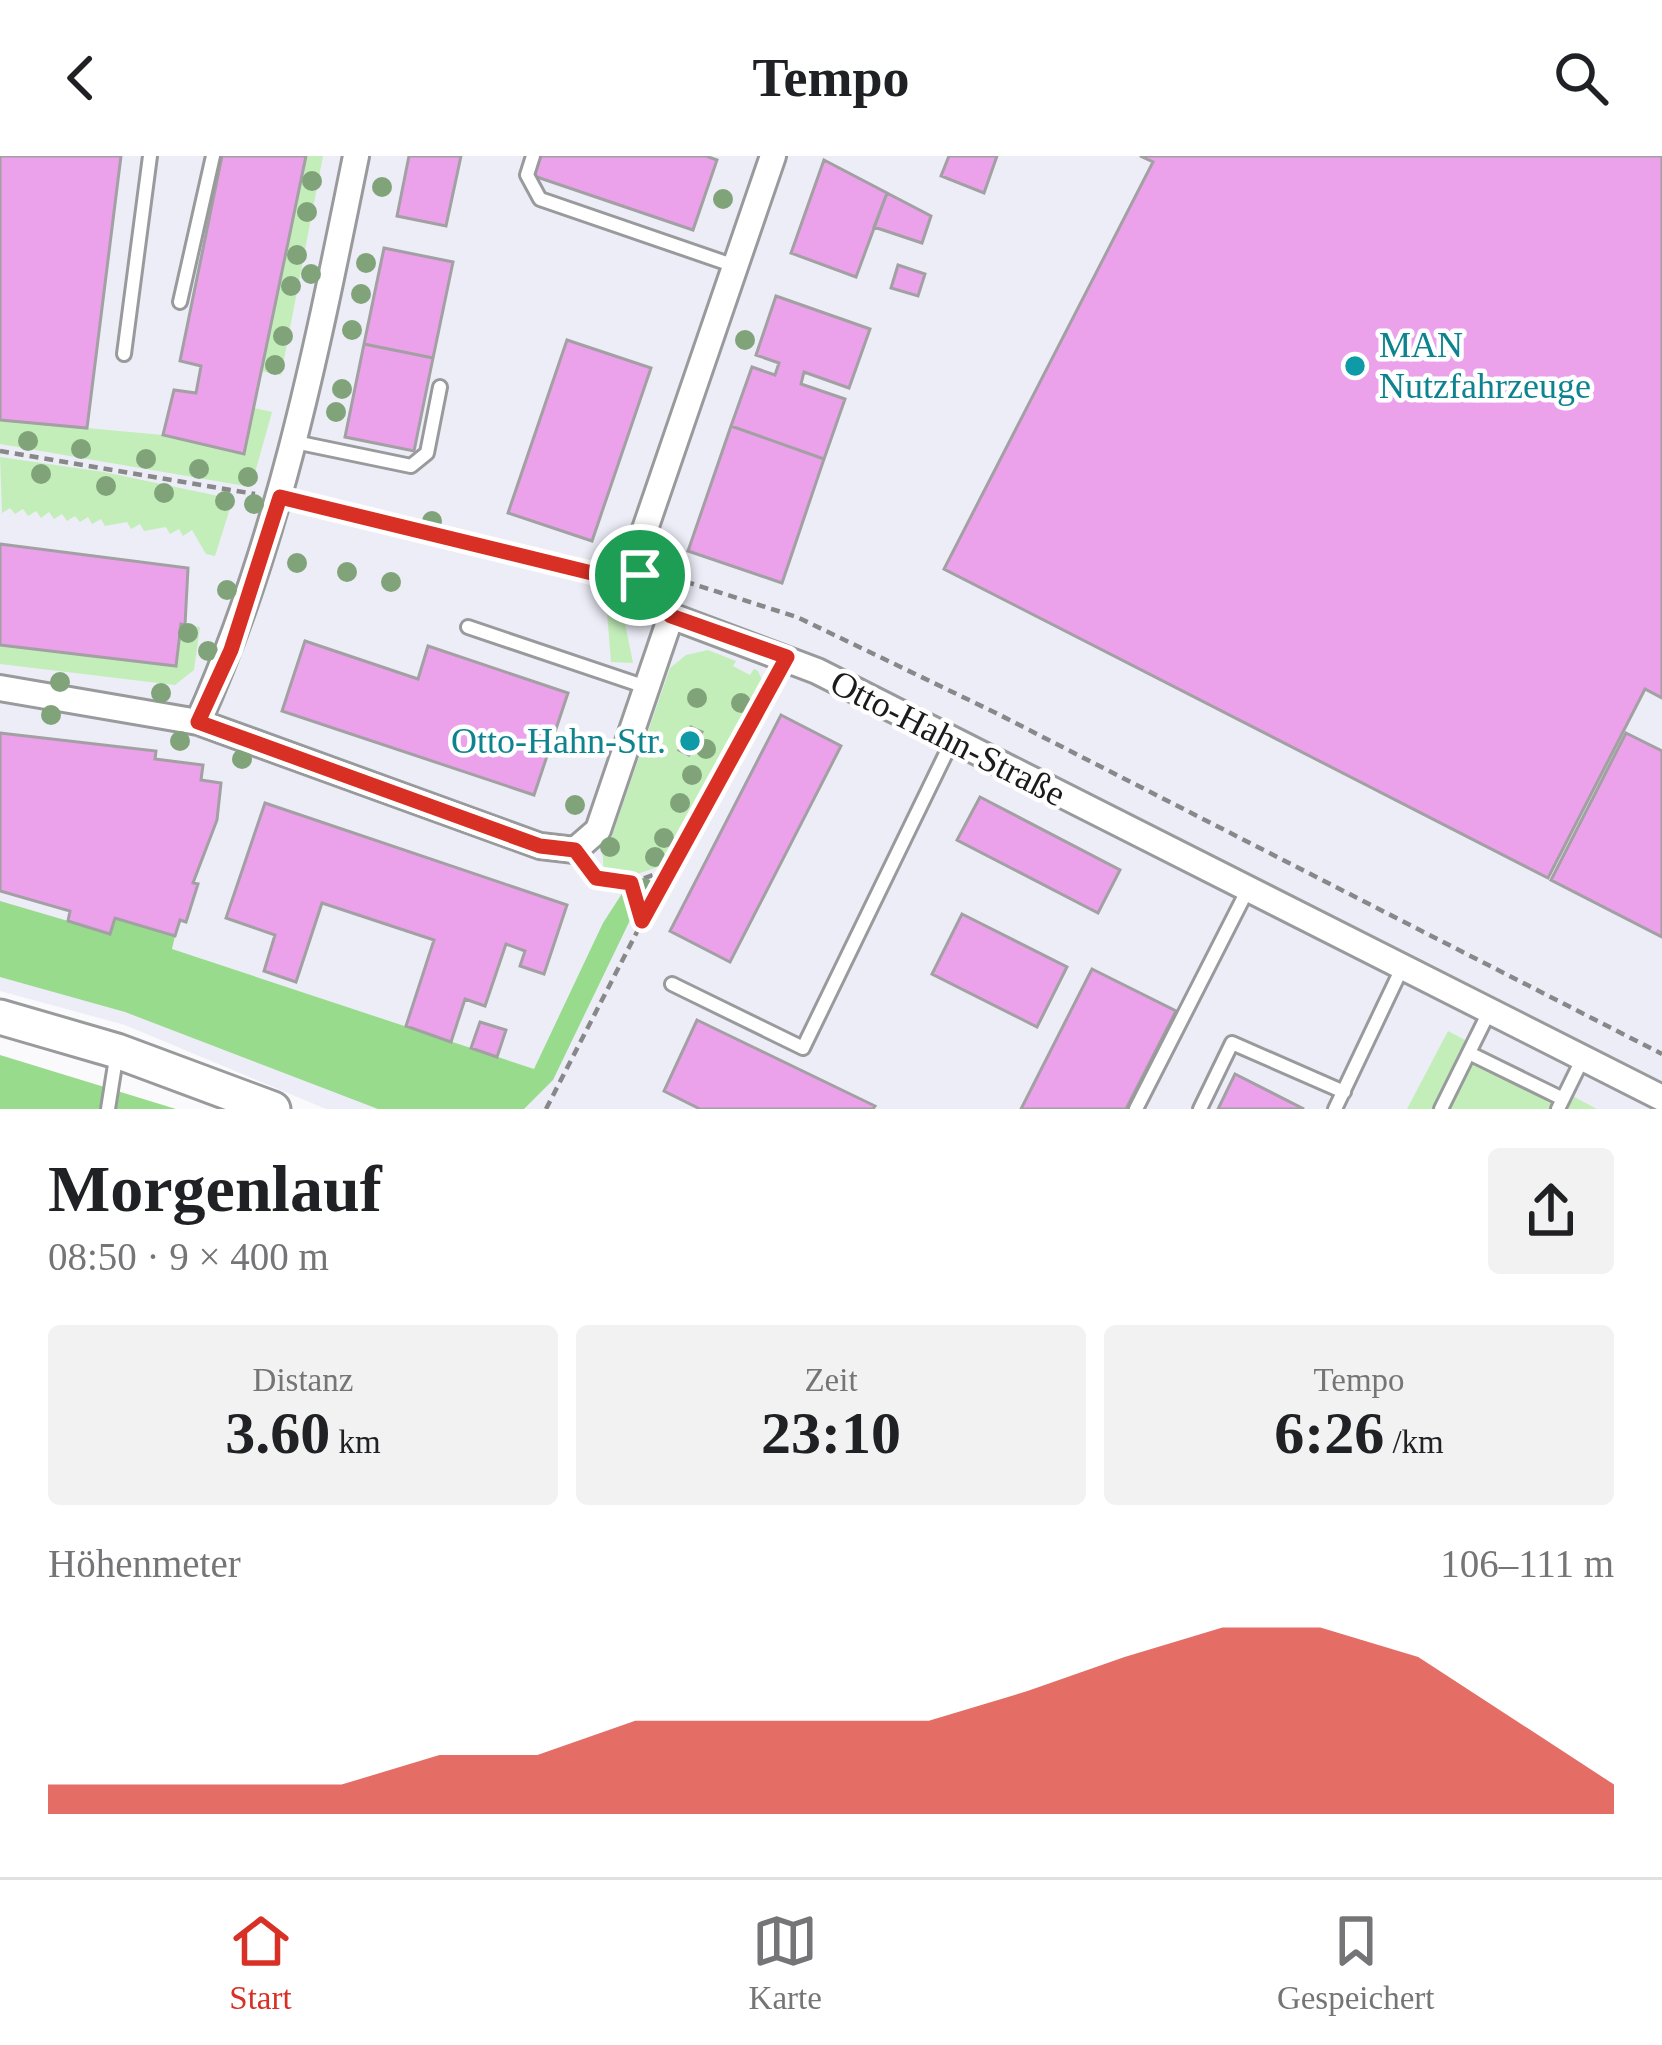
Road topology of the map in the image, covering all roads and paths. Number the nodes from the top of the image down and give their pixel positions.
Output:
1 (150, 156) edge
2 (213, 156) edge
3 (356, 156) edge
4 (533, 156) edge
5 (773, 156) edge
6 (735, 266) junction
7 (180, 302) dead end
8 (124, 354) dead end
9 (440, 387) dead end
10 (295, 442) junction
11 (0, 451) edge
12 (280, 497) junction
13 (640, 575) junction
14 (671, 616) junction
15 (468, 627) dead end
16 (787, 657) junction
17 (646, 687) junction
18 (0, 688) edge
19 (198, 722) junction
20 (952, 741) junction
21 (575, 850) junction
22 (669, 870) junction
23 (631, 883) junction
24 (1248, 890) junction
25 (642, 921) junction
26 (1403, 967) junction
27 (672, 984) dead end
28 (1490, 1011) junction
29 (0, 1017) edge
30 (117, 1051) junction
31 (1469, 1053) junction
32 (1662, 1054) edge
33 (1583, 1058) junction
34 (1343, 1091) junction
35 (1662, 1098) edge
36 (1560, 1104) edge
37 (108, 1109) edge
38 (273, 1109) edge
39 (546, 1109) edge
40 (1136, 1109) edge
41 (1200, 1109) edge
42 (1335, 1109) edge
43 (1442, 1109) edge

1 - 8 lane
2 - 7 lane
3 - 10 street
4 - 6 lane
5 - 6 street
6 - 13 street
9 - 10 lane
10 - 12 street
11 - 12 path
12 - 13 path
12 - 19 street
13 - 14 street
13 - 32 path
14 - 16 street, Otto-Hahn-Straße
14 - 17 street
15 - 17 lane
16 - 20 street, Otto-Hahn-Straße
16 - 22 path
17 - 21 street
18 - 19 street
19 - 21 street
20 - 24 street, Otto-Hahn-Straße
20 - 27 lane
21 - 23 path
22 - 23 path
22 - 25 path
23 - 25 path
24 - 26 street, Otto-Hahn-Straße
24 - 40 lane
25 - 39 path
26 - 28 street, Otto-Hahn-Straße
26 - 34 lane
28 - 31 lane
28 - 33 street, Otto-Hahn-Straße
29 - 30 main road
30 - 37 lane
30 - 38 main road
31 - 36 lane
31 - 43 lane
33 - 35 street, Otto-Hahn-Straße
33 - 36 lane
34 - 41 lane
34 - 42 lane

